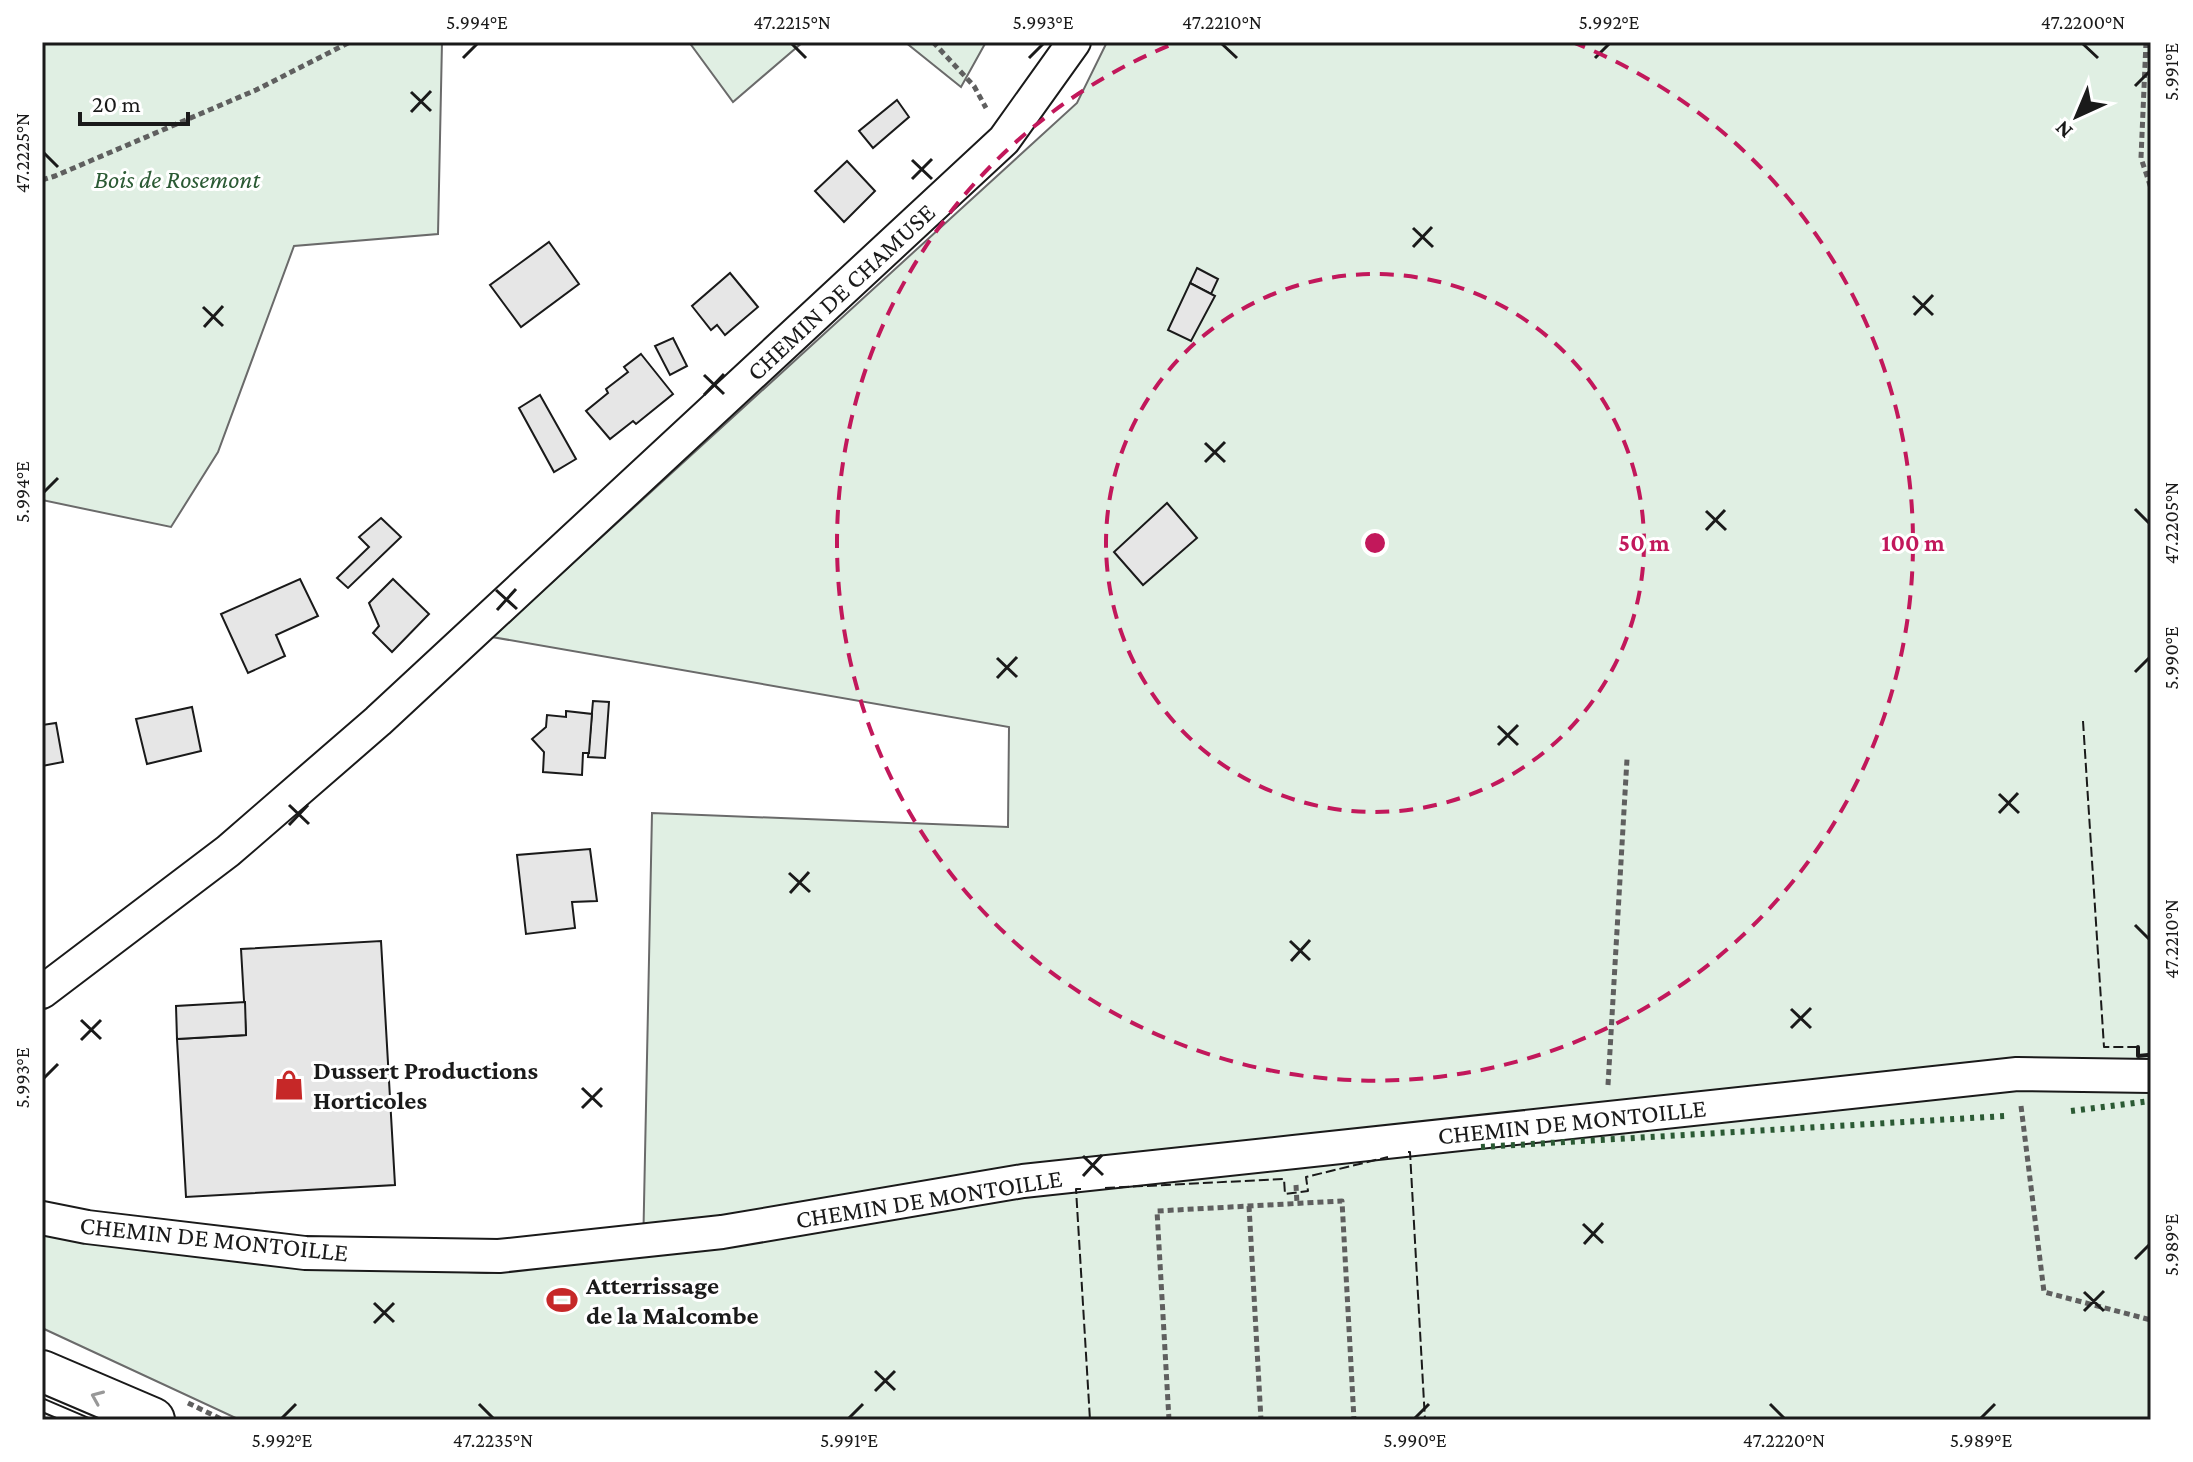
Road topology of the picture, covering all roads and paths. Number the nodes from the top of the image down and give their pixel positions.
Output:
1 (350, 42) edge
2 (933, 42) edge
3 (1074, 42) edge
4 (2146, 42) edge
5 (1004, 140) junction
6 (42, 180) edge
7 (2151, 188) edge
8 (1627, 759) dead end
9 (42, 992) edge
10 (2017, 1074) junction
11 (2151, 1076) edge
12 (1606, 1118) junction
13 (1249, 1206) junction
14 (42, 1218) edge
15 (2151, 1320) edge
16 (42, 1373) edge
17 (152, 1420) edge
18 (1169, 1420) edge
19 (1261, 1420) edge
20 (1354, 1420) edge

1 - 6 path
2 - 5 path
3 - 5 street, CHEMIN DE CHAMUSE
4 - 7 path
5 - 9 street, CHEMIN DE CHAMUSE
8 - 12 path
10 - 11 street, CHEMIN DE MONTOILLE
10 - 12 street, CHEMIN DE MONTOILLE
10 - 15 path
12 - 14 street, CHEMIN DE MONTOILLE
13 - 18 path
13 - 19 path
13 - 20 path
17 -> 16 main road

